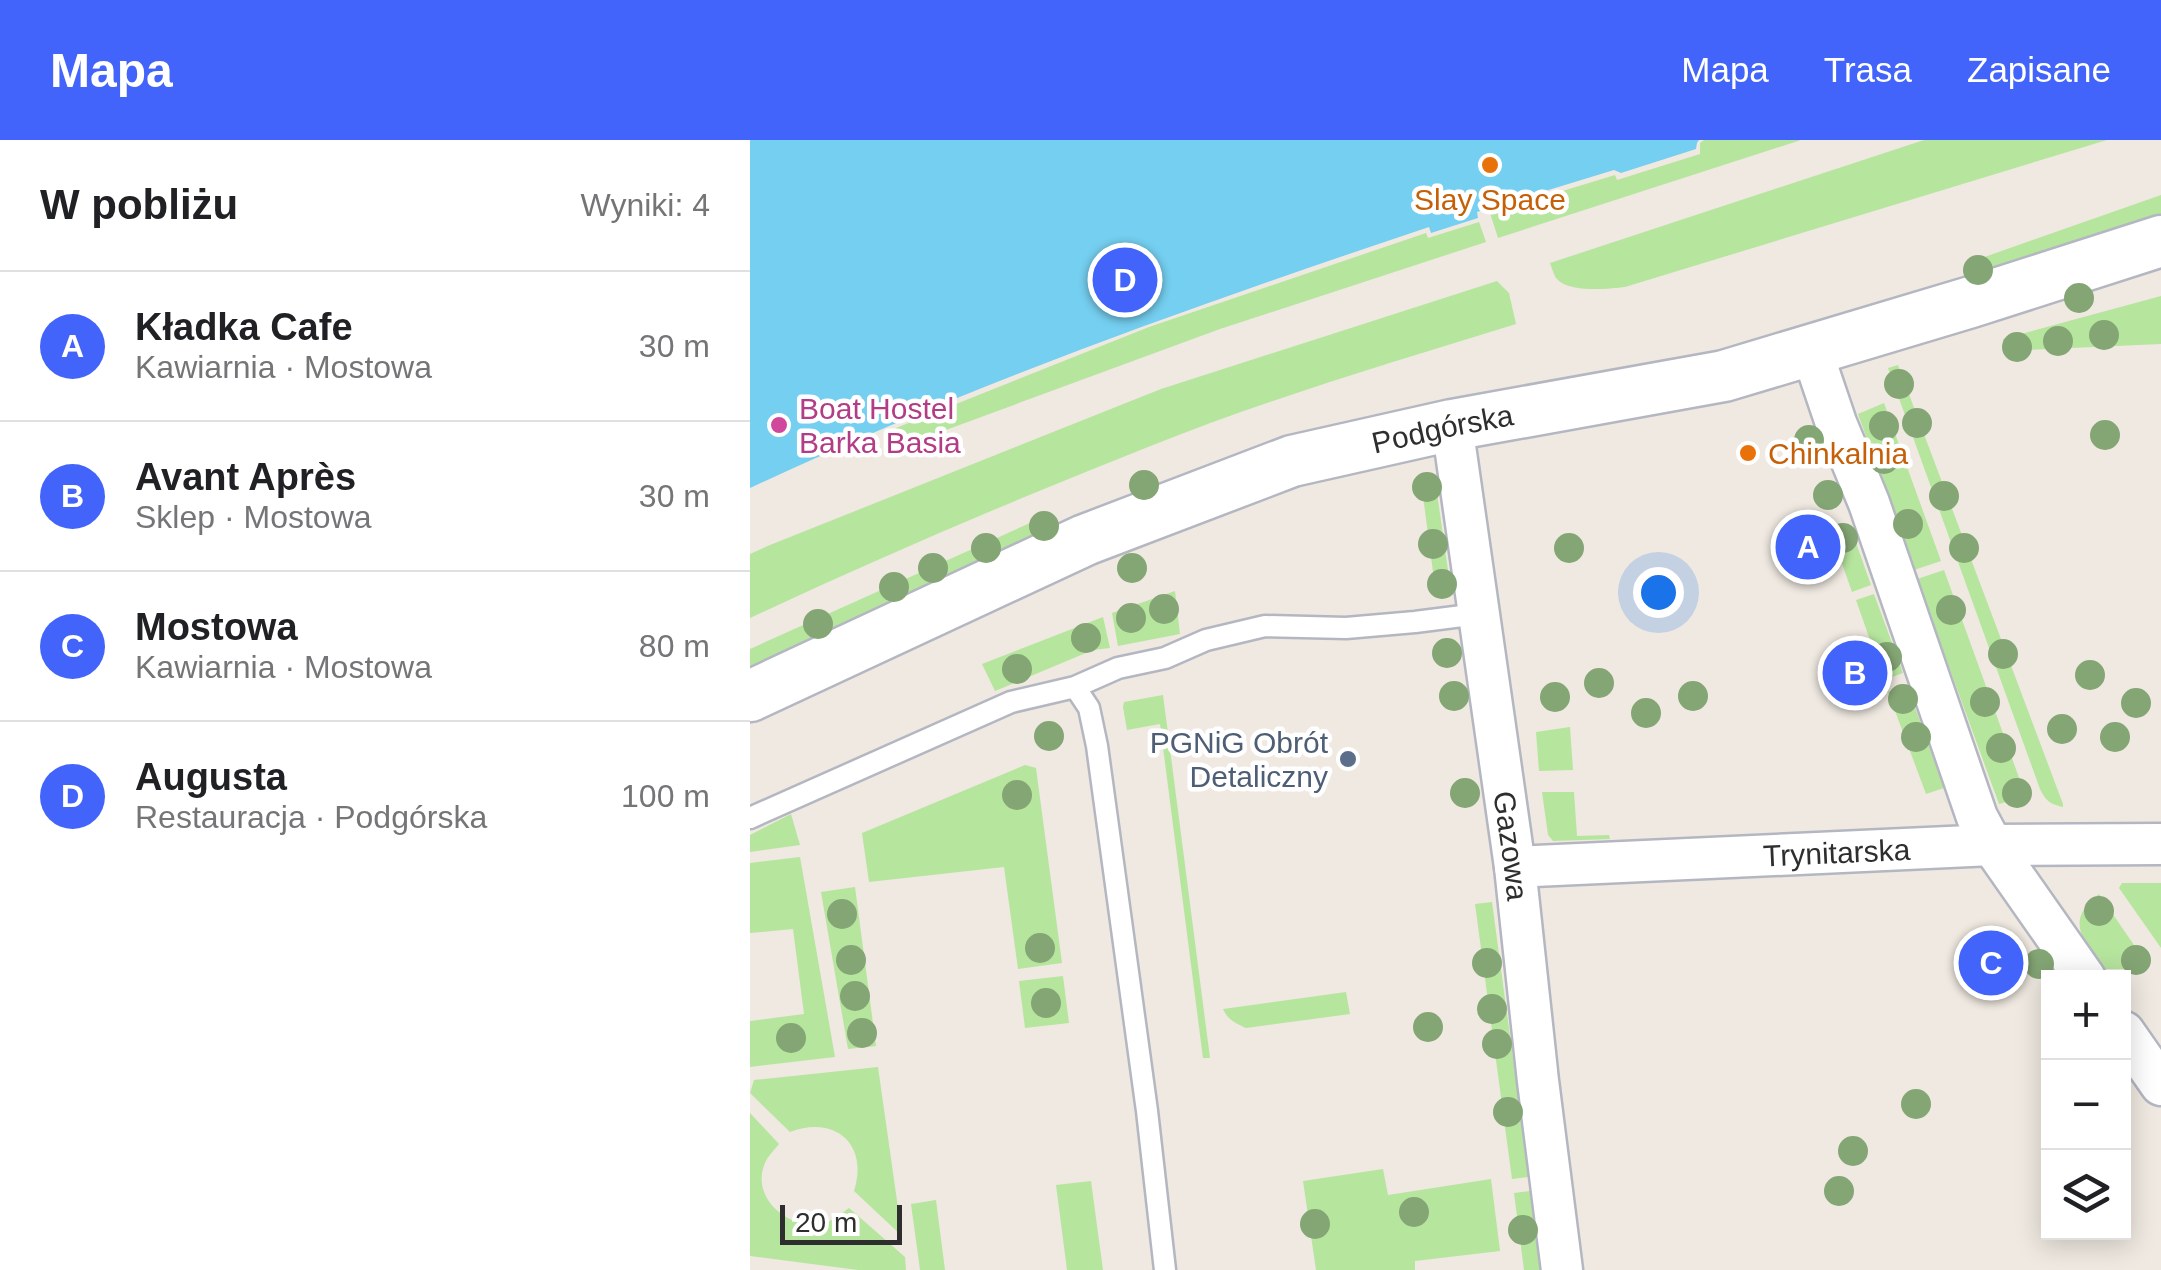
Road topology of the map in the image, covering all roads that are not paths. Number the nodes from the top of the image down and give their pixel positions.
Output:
1 (2161, 240) edge
2 (1812, 352) junction
3 (1452, 425) junction
4 (1478, 614) junction
5 (1074, 687) junction
6 (750, 696) edge
7 (750, 818) edge
8 (2161, 844) edge
9 (1992, 845) junction
10 (1515, 867) junction
11 (2079, 970) edge
12 (2131, 1042) edge
13 (2161, 1085) edge
14 (1165, 1270) edge
15 (1562, 1270) edge

1 - 2 street, Podgórska
2 - 3 street, Podgórska
2 - 9 street
3 - 4 street, Gazowa
3 - 6 street, Podgórska
4 - 5 lane
4 - 10 street, Gazowa
5 - 7 lane
5 - 14 lane
8 - 9 street, Trynitarska
9 - 10 street, Trynitarska
9 - 11 street
10 - 15 street, Gazowa
12 - 13 street

